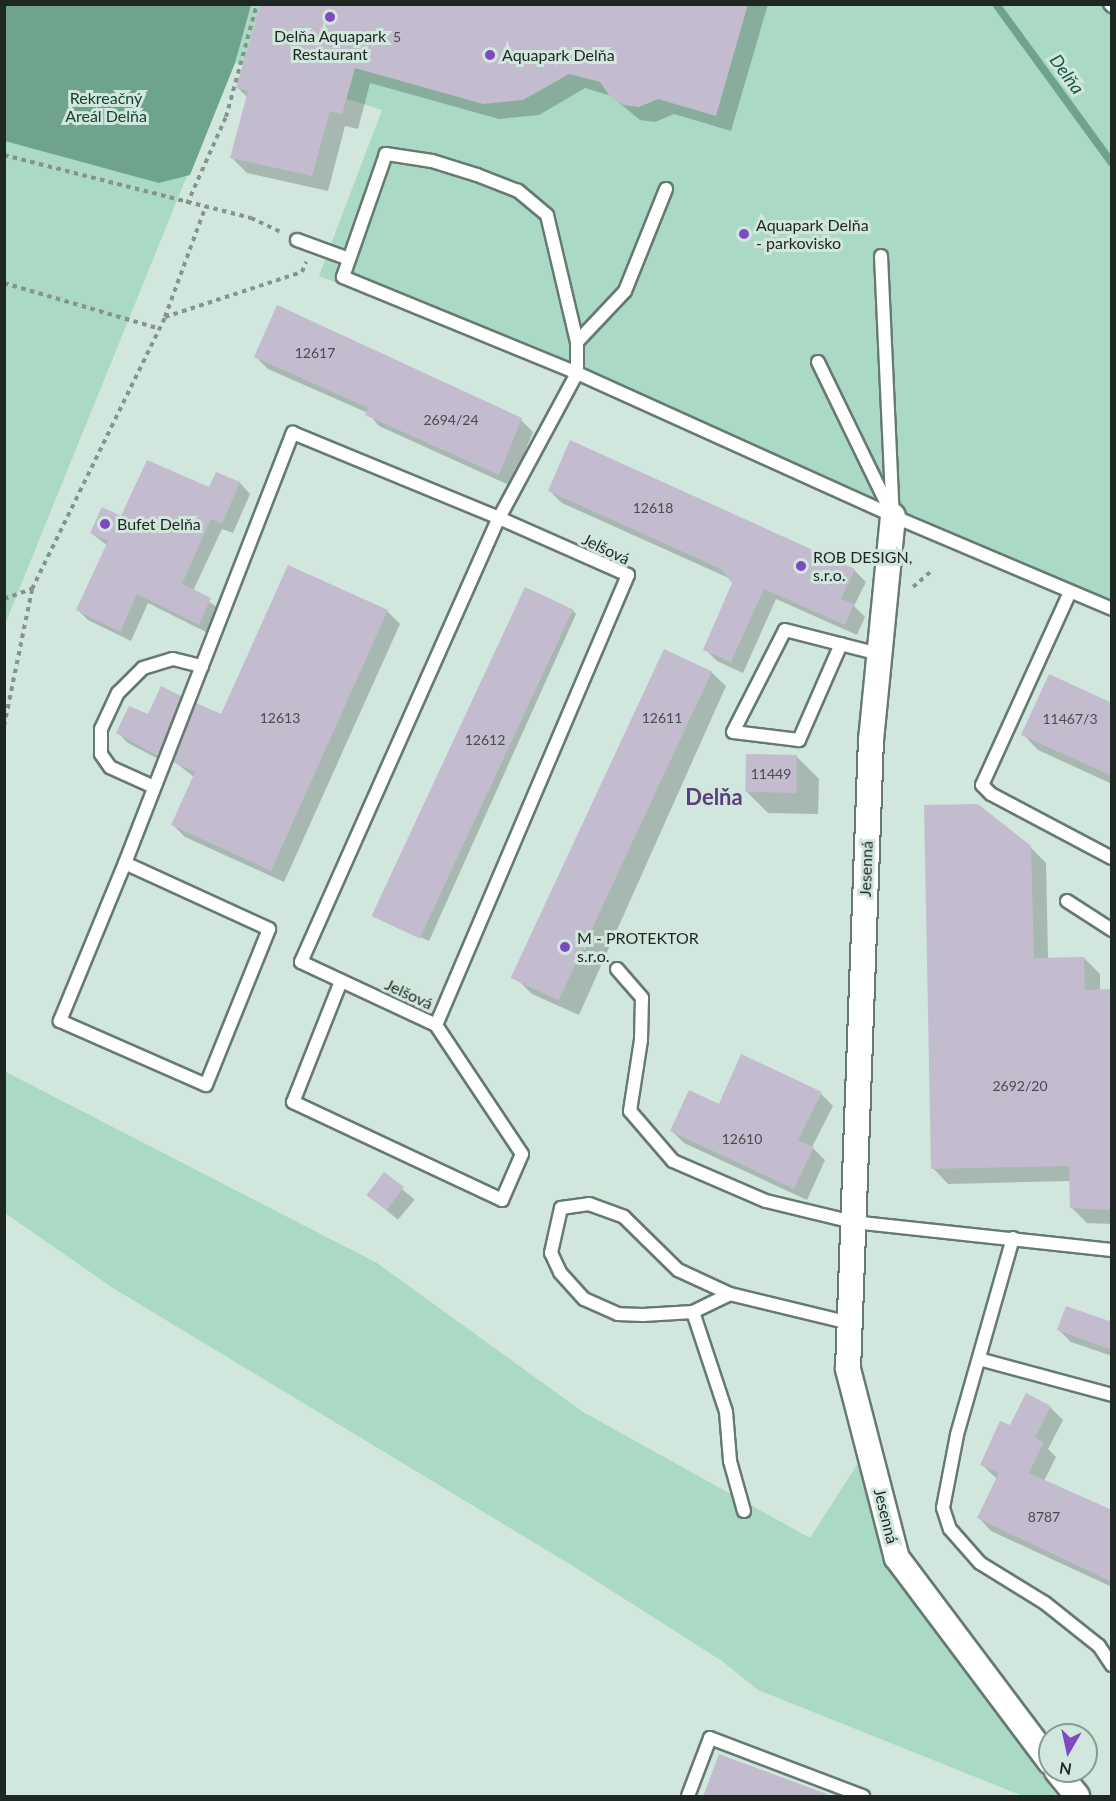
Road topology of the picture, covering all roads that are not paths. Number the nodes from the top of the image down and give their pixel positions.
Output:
1 (666, 189) dead end
2 (297, 240) road end
3 (881, 256) dead end
4 (350, 259) junction
5 (577, 342) junction
6 (818, 362) dead end
7 (577, 373) junction
8 (893, 516) junction
9 (499, 519) junction
10 (1070, 592) junction
11 (1112, 609) edge
12 (841, 644) junction
13 (879, 654) junction
14 (202, 666) junction
15 (154, 788) junction
16 (1112, 858) edge
17 (125, 863) junction
18 (1067, 901) dead end
19 (1112, 930) edge
20 (617, 969) dead end
21 (341, 981) junction
22 (436, 1025) junction
23 (853, 1222) junction
24 (1013, 1238) junction
25 (1112, 1250) edge
26 (730, 1294) junction
27 (693, 1312) junction
28 (850, 1323) junction
29 (979, 1359) junction
30 (1112, 1395) edge
31 (744, 1511) dead end
32 (1105, 1646) edge
33 (1112, 1665) edge
34 (1038, 1746) edge
35 (1066, 1783) edge
36 (688, 1797) edge
37 (863, 1797) edge
38 (1077, 1797) edge

1 - 5 lane
2 - 4 lane
3 - 8 lane
4 - 5 lane, Jelšová
4 - 7 lane
5 - 7 lane, Jelšová
6 - 8 lane
7 - 8 lane
7 - 9 lane, Jelšová
8 - 10 lane
8 - 13 street, Jesenná
9 - 14 lane, Jelšová
9 - 21 lane, Jelšová
9 - 22 lane, Jelšová
10 - 11 lane
10 - 16 lane
12 - 12 lane
12 - 13 lane
13 - 23 street, Jesenná
14 - 15 lane, Jelšová
14 - 15 lane
15 - 17 lane, Jelšová
17 - 17 lane, Jelšová
18 - 19 lane
20 - 23 lane
21 - 22 lane, Jelšová
21 - 22 lane
23 - 24 lane
23 - 28 street, Jesenná
24 - 25 lane
24 - 29 lane
26 - 27 lane
26 - 27 lane
26 - 28 lane
27 - 31 lane
28 - 34 street, Jesenná
29 - 30 lane
29 - 32 lane
32 - 33 lane
35 - 38 street
36 - 37 lane

